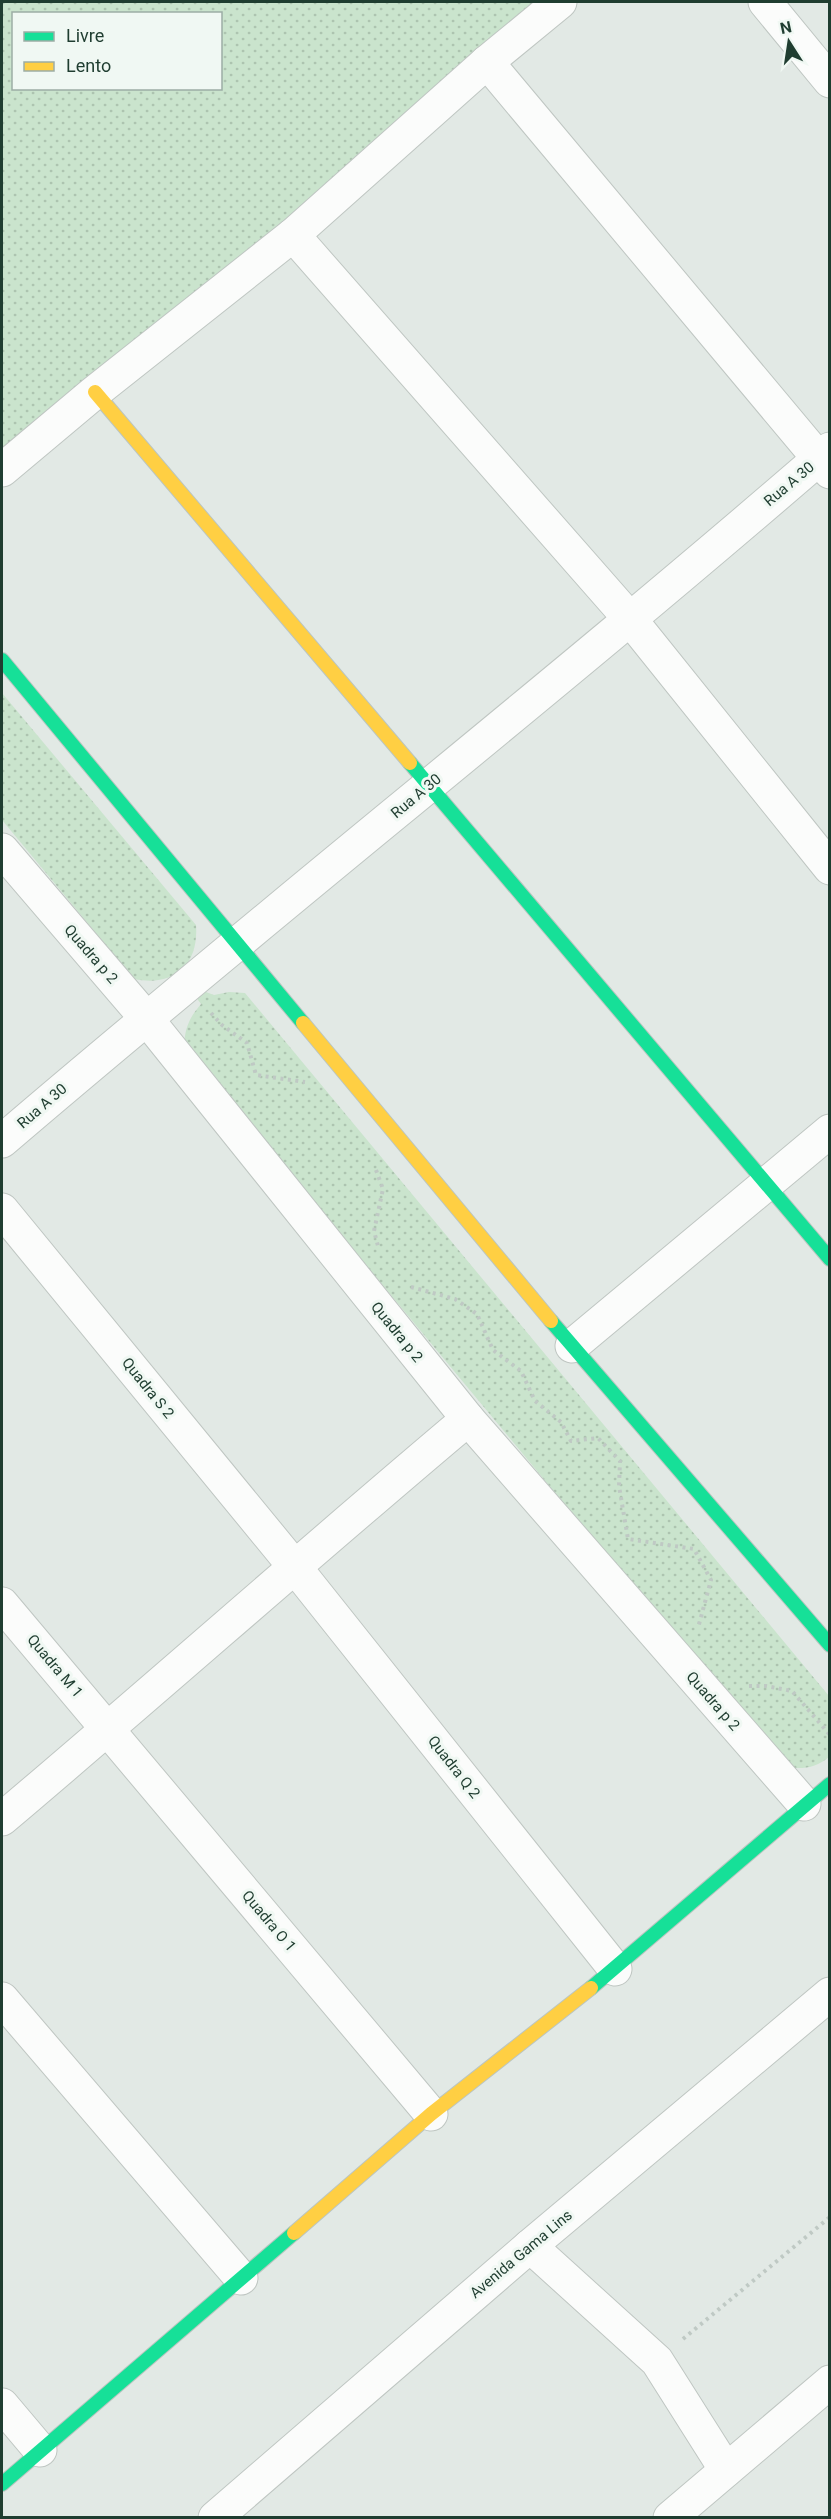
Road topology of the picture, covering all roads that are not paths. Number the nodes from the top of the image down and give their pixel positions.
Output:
1 (560, 2) edge
2 (765, 2) edge
3 (487, 62) junction
4 (830, 81) edge
5 (293, 235) junction
6 (95, 392) junction
7 (826, 460) edge
8 (2, 470) edge
9 (630, 619) junction
10 (2, 660) edge
11 (429, 785) junction
12 (2, 850) edge
13 (830, 868) edge
14 (238, 944) junction
15 (146, 1018) junction
16 (830, 1131) edge
17 (2, 1141) edge
18 (766, 1182) junction
19 (2, 1210) edge
20 (830, 1259) edge
21 (572, 1346) junction
22 (468, 1419) junction
23 (294, 1566) junction
24 (2, 1604) edge
25 (830, 1646) edge
26 (108, 1729) junction
27 (830, 1784) edge
28 (804, 1804) junction
29 (2, 1819) edge
30 (615, 1970) junction
31 (830, 1994) edge
32 (2, 1999) edge
33 (431, 2114) junction
34 (530, 2246) junction
35 (241, 2278) junction
36 (830, 2382) edge
37 (2, 2405) edge
38 (40, 2450) junction
39 (726, 2470) junction
40 (2, 2484) edge
41 (215, 2517) edge
42 (670, 2517) edge

1 - 3 street
2 - 4 street
3 - 5 street
3 - 7 street
5 - 6 street
5 - 9 street
6 - 8 street
6 - 11 street
7 - 9 street, Rua A 30
9 - 11 street, Rua A 30
9 - 13 street
10 - 14 street
11 - 14 street, Rua A 30
11 - 18 street
12 - 15 street, Quadra p 2
14 - 15 street, Rua A 30
14 - 21 street
15 - 17 street, Rua A 30
15 - 22 street, Quadra p 2
16 - 18 street
18 - 20 street
18 - 21 street
19 - 23 street, Quadra S 2
21 - 25 street
22 - 23 street
22 - 28 street, Quadra p 2
23 - 26 street
23 - 30 street, Quadra Q 2
24 - 26 street, Quadra M 1
26 - 29 street
26 - 33 street, Quadra O 1
27 - 28 street
28 - 30 street
30 - 33 street
31 - 34 street, Avenida Gama Lins
32 - 35 street
33 - 35 street
34 - 39 street
34 - 41 street, Avenida Gama Lins
35 - 38 street
36 - 39 street
37 - 38 street
38 - 40 street
39 - 42 street

